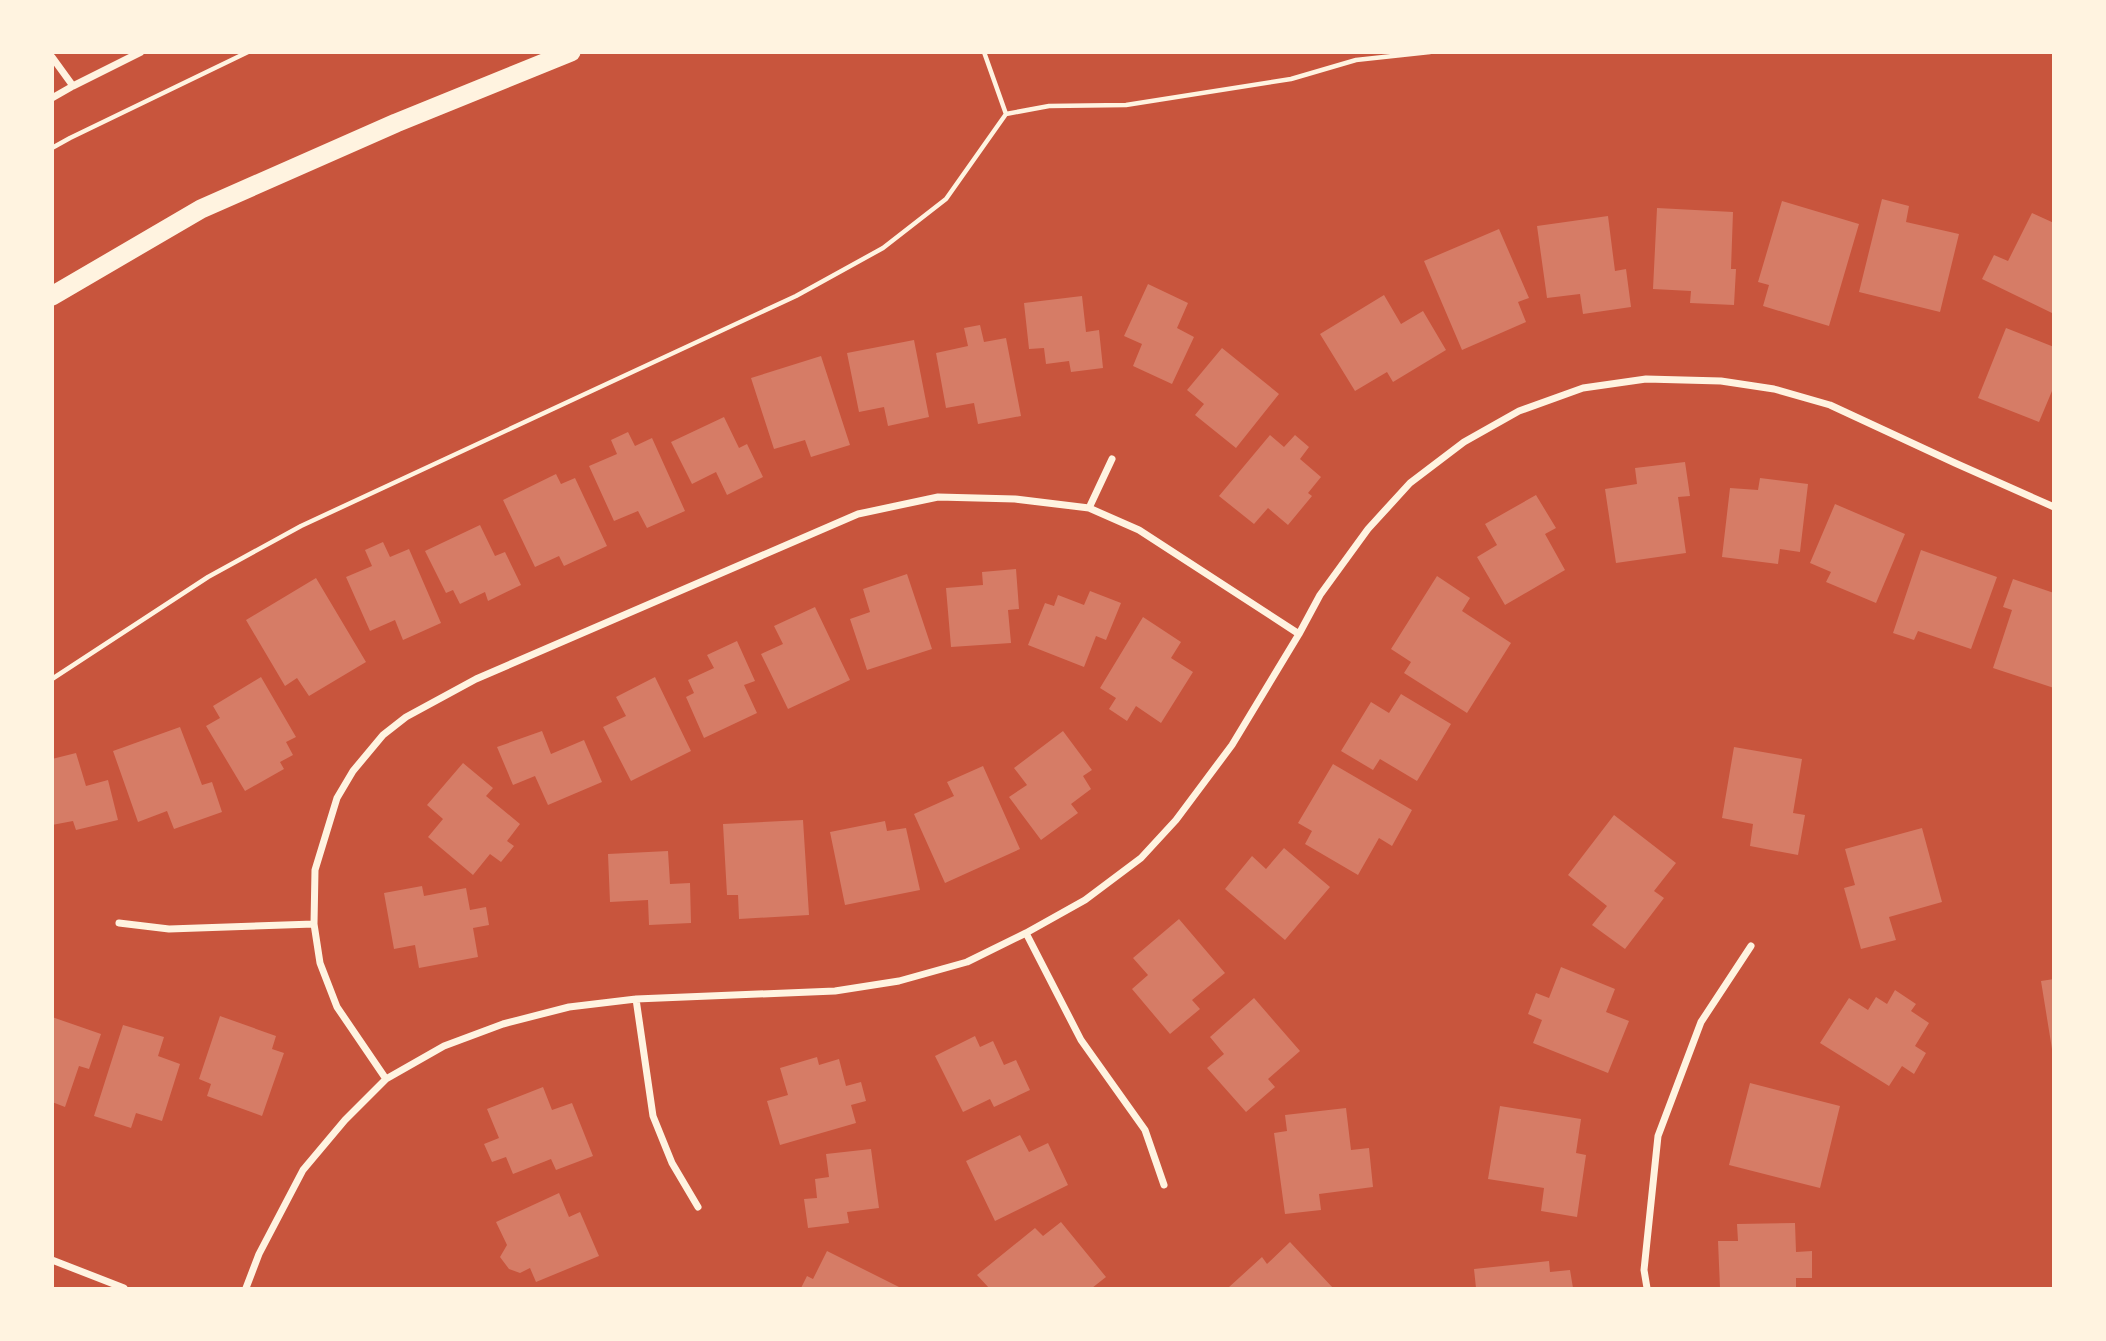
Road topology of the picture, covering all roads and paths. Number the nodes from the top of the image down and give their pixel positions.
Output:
1 (142, 52) edge
2 (248, 52) edge
3 (571, 52) edge
4 (1430, 52) edge
5 (985, 56) edge
6 (52, 57) edge
7 (73, 86) junction
8 (52, 98) edge
9 (1006, 114) junction
10 (52, 148) edge
11 (52, 296) edge
12 (1112, 459) dead end
13 (2053, 507) edge
14 (1089, 508) junction
15 (1299, 634) junction
16 (52, 679) edge
17 (119, 923) dead end
18 (314, 924) junction
19 (1026, 933) junction
20 (1751, 946) dead end
21 (636, 999) junction
22 (386, 1079) junction
23 (1164, 1185) dead end
24 (698, 1207) dead end
25 (52, 1259) edge
26 (124, 1289) edge
27 (246, 1289) edge
28 (1647, 1289) edge

1 - 7 street
2 - 10 path
3 - 11 highway
4 - 9 path
5 - 9 path
6 - 7 street
7 - 8 street
9 - 16 path
12 - 14 street
13 - 15 street
14 - 15 street
14 - 18 street
15 - 19 street
17 - 18 street
18 - 22 street
19 - 21 street
19 - 23 street
20 - 28 street
21 - 22 street
21 - 24 street
22 - 27 street
25 - 26 street

